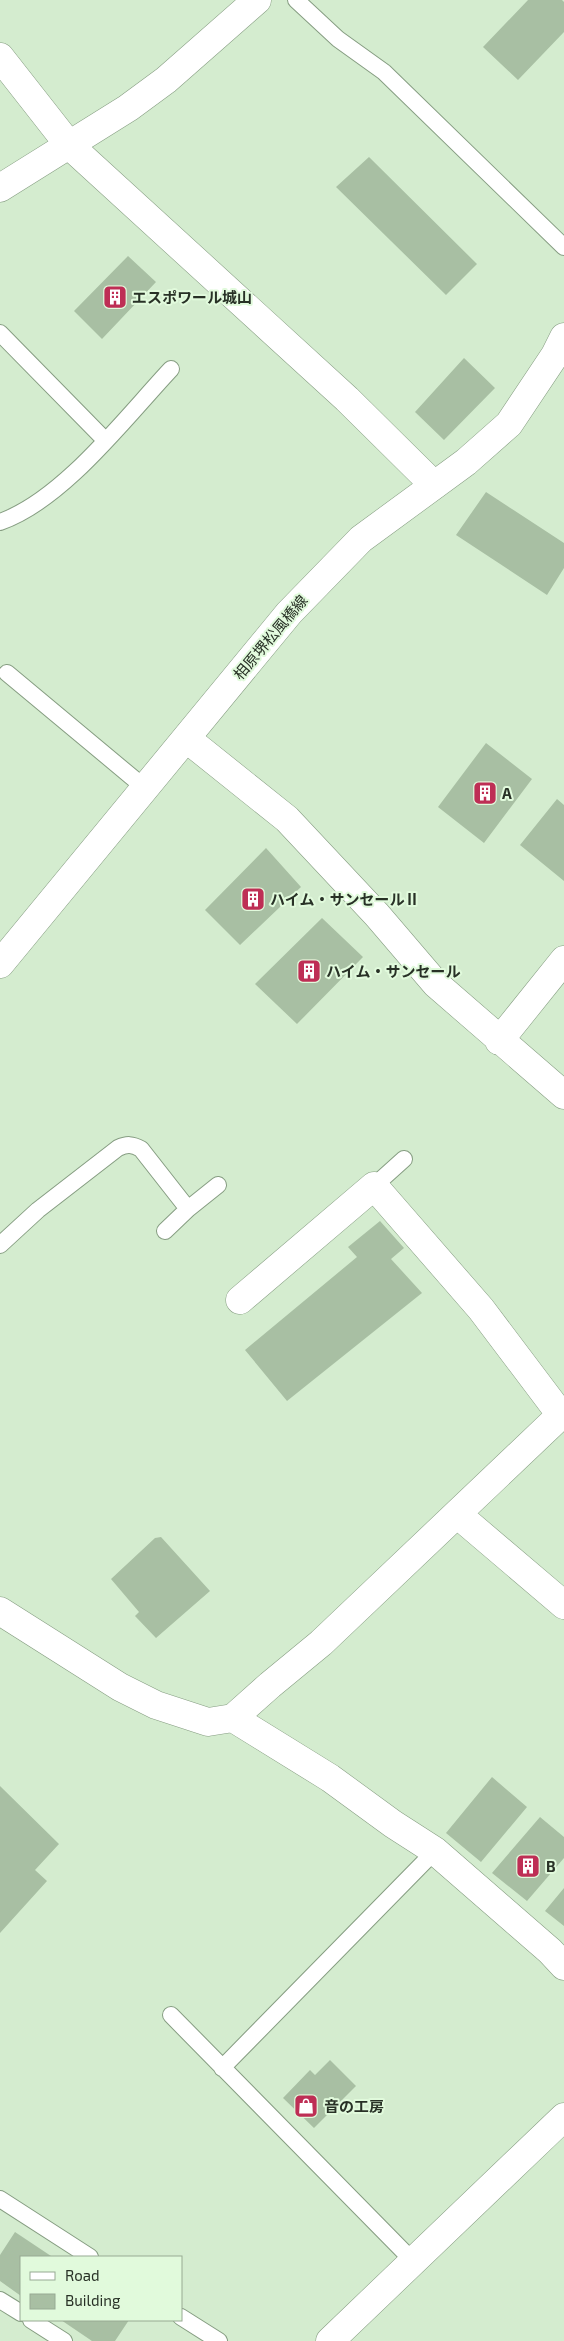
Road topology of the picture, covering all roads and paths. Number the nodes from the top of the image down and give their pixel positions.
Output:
1 (257, 0) edge
2 (296, 0) edge
3 (0, 57) edge
4 (69, 145) junction
5 (0, 188) edge
6 (564, 247) edge
7 (0, 333) edge
8 (564, 337) edge
9 (171, 370) dead end
10 (105, 440) junction
11 (434, 485) junction
12 (0, 522) edge
13 (7, 673) dead end
14 (187, 739) junction
15 (145, 788) junction
16 (564, 960) edge
17 (0, 964) edge
18 (499, 1041) junction
19 (564, 1095) edge
20 (404, 1160) dead end
21 (218, 1184) dead end
22 (374, 1186) junction
23 (188, 1209) junction
24 (165, 1231) dead end
25 (0, 1245) edge
26 (240, 1300) dead end
27 (563, 1414) edge
28 (457, 1514) junction
29 (564, 1605) edge
30 (0, 1610) edge
31 (234, 1718) junction
32 (435, 1851) junction
33 (564, 1966) edge
34 (171, 2015) dead end
35 (222, 2068) junction
36 (564, 2117) edge
37 (0, 2200) edge
38 (88, 2256) edge
39 (414, 2262) junction
40 (0, 2300) edge
41 (20, 2312) edge
42 (182, 2318) edge
43 (33, 2321) edge
44 (64, 2341) edge
45 (219, 2341) edge
46 (330, 2341) edge

1 - 4 street
2 - 6 lane
3 - 4 street
4 - 5 street
4 - 11 street
7 - 10 lane
8 - 11 street, 相原堺松風橋線
9 - 10 lane
10 - 12 lane
11 - 14 street, 相原堺松風橋線
13 - 15 lane
14 - 15 street, 相原堺松風橋線
14 - 18 street
15 - 17 street, 相原堺松風橋線
16 - 18 street
18 - 19 street
20 - 22 lane
21 - 23 lane
22 - 26 street
22 - 27 street
23 - 24 lane
23 - 25 lane
27 - 28 street
28 - 29 street
28 - 31 street
30 - 31 street
31 - 32 street
32 - 33 street
32 - 35 lane
34 - 35 lane
35 - 39 lane
36 - 39 street
37 - 38 lane
39 - 46 street
40 - 41 lane
42 - 45 lane
43 - 44 lane

